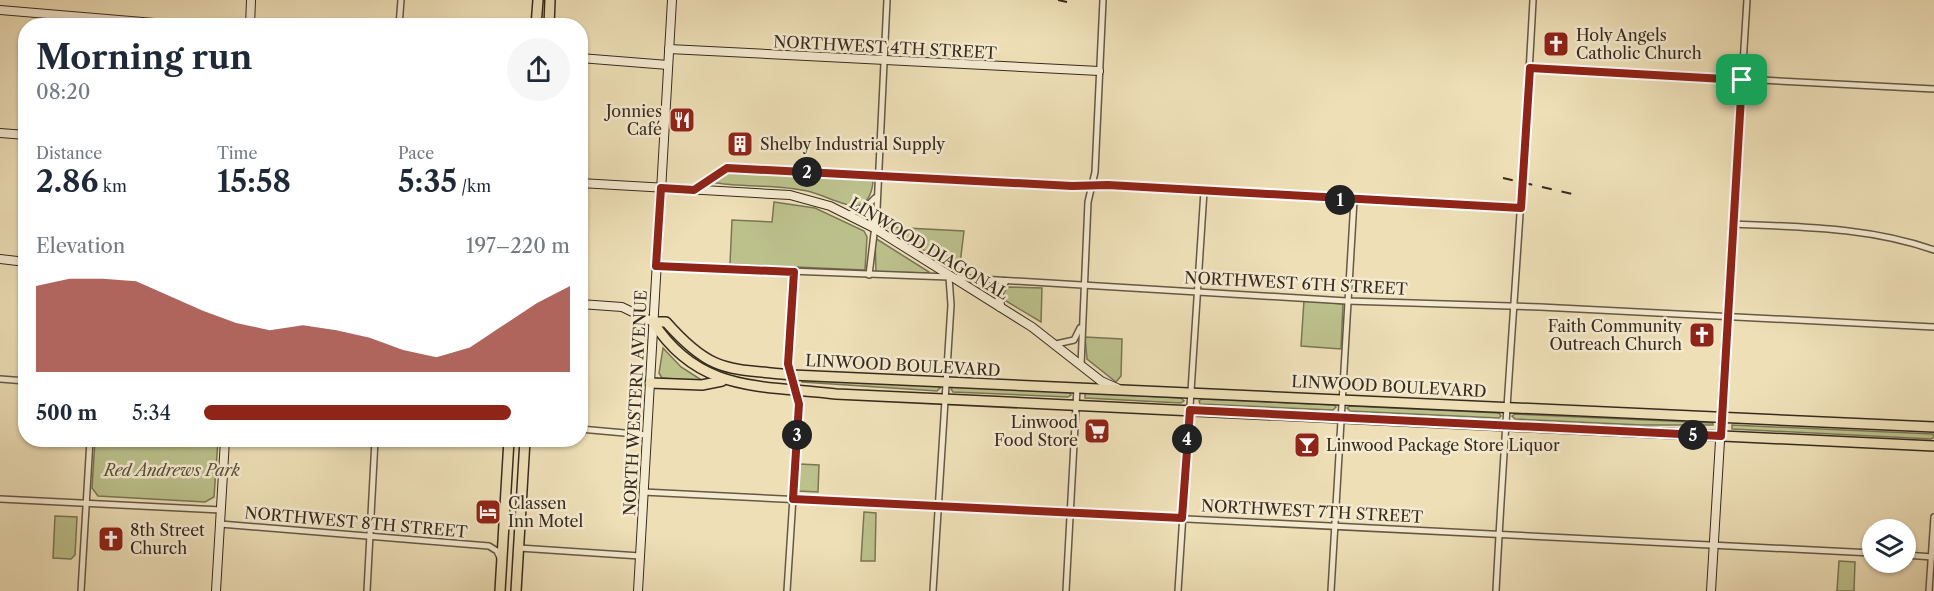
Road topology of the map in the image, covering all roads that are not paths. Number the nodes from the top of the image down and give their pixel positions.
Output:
1 (251, 0) edge
2 (401, 0) edge
3 (538, 0) edge
4 (550, 0) edge
5 (672, 0) edge
6 (887, 0) edge
7 (1103, 0) edge
8 (1533, 0) edge
9 (1747, 0) edge
10 (0, 10) edge
11 (74, 18) edge
12 (250, 18) edge
13 (400, 18) edge
14 (537, 18) edge
15 (549, 18) edge
16 (669, 49) junction
17 (588, 59) edge
18 (884, 60) junction
19 (668, 65) junction
20 (1530, 68) junction
21 (1099, 71) junction
22 (1742, 80) junction
23 (1934, 89) edge
24 (0, 133) edge
25 (18, 134) edge
26 (877, 176) junction
27 (588, 183) edge
28 (1092, 185) junction
29 (661, 188) junction
30 (694, 190) junction
31 (1204, 191) junction
32 (876, 196) junction
33 (1354, 201) junction
34 (1521, 208) junction
35 (850, 214) junction
36 (1733, 224) junction
37 (874, 228) junction
38 (1934, 250) edge
39 (0, 260) edge
40 (18, 261) edge
41 (656, 266) junction
42 (794, 272) junction
43 (869, 275) junction
44 (949, 277) junction
45 (1004, 282) junction
46 (1084, 286) junction
47 (1199, 291) junction
48 (1347, 301) junction
49 (588, 305) edge
50 (1513, 306) junction
51 (1000, 307) junction
52 (1729, 317) junction
53 (653, 322) junction
54 (1081, 324) junction
55 (1934, 327) edge
56 (1056, 344) junction
57 (1081, 364) junction
58 (792, 375) junction
59 (0, 379) edge
60 (18, 380) edge
61 (726, 380) junction
62 (650, 383) junction
63 (946, 383) junction
64 (1077, 388) junction
65 (796, 389) junction
66 (1124, 390) junction
67 (1192, 393) junction
68 (945, 398) junction
69 (1342, 398) junction
70 (1076, 405) junction
71 (1508, 406) junction
72 (1190, 410) junction
73 (1723, 417) junction
74 (1341, 418) junction
75 (1506, 426) junction
76 (1934, 427) edge
77 (588, 430) edge
78 (647, 435) junction
79 (1721, 436) junction
80 (90, 447) edge
81 (225, 447) edge
82 (375, 447) edge
83 (509, 447) edge
84 (525, 447) edge
85 (1934, 447) edge
86 (643, 492) junction
87 (793, 499) junction
88 (0, 500) edge
89 (87, 503) junction
90 (940, 506) junction
91 (221, 510) junction
92 (1071, 512) junction
93 (1934, 517) edge
94 (1182, 518) junction
95 (220, 524) junction
96 (1335, 526) junction
97 (1499, 533) junction
98 (370, 536) junction
99 (503, 536) junction
100 (1714, 544) junction
101 (489, 546) junction
102 (519, 548) junction
103 (1862, 552) edge
104 (640, 556) junction
105 (1916, 556) edge
106 (1933, 557) edge
107 (501, 562) junction
108 (81, 591) edge
109 (216, 591) edge
110 (367, 591) edge
111 (500, 591) edge
112 (516, 591) edge
113 (638, 591) edge
114 (787, 591) edge
115 (933, 591) edge
116 (1066, 591) edge
117 (1178, 591) edge
118 (1331, 591) edge
119 (1496, 591) edge
120 (1711, 591) edge
121 (1929, 591) edge

1 - 12 main road
2 - 13 street
3 - 14 main road
4 - 15 main road
5 - 16 main road, NORTH WESTERN AVENUE
6 - 18 street
7 - 21 street
8 - 20 street
9 - 22 street
10 - 11 main road
16 - 18 main road, NORTHWEST 4TH STREET
16 - 19 main road, NORTH WESTERN AVENUE
17 - 19 main road
18 - 21 main road, NORTHWEST 4TH STREET
18 - 26 street
19 - 29 main road, NORTH WESTERN AVENUE
20 - 22 street
20 - 34 street
21 - 28 street
22 - 23 street
22 - 36 street
24 - 25 main road
26 - 28 street
26 - 30 street
26 - 32 street
27 - 29 main road, LINWOOD DIAGONAL
28 - 31 street
28 - 46 street
29 - 30 main road, LINWOOD DIAGONAL
29 - 41 main road, NORTH WESTERN AVENUE
30 - 35 main road, LINWOOD DIAGONAL
31 - 33 street
31 - 47 street
32 - 35 street
32 - 37 street
33 - 34 street
33 - 48 street
34 - 50 street
35 - 37 main road, LINWOOD DIAGONAL
36 - 38 street
36 - 52 main road
37 - 43 street
37 - 44 main road, LINWOOD DIAGONAL
39 - 40 main road
41 - 42 street, NORTHWEST 6TH STREET
41 - 53 main road, NORTH WESTERN AVENUE
42 - 43 street, NORTHWEST 6TH STREET
42 - 58 street
43 - 44 street, NORTHWEST 6TH STREET
44 - 45 street, NORTHWEST 6TH STREET
44 - 51 main road, LINWOOD DIAGONAL
44 - 63 street
45 - 46 street, NORTHWEST 6TH STREET
45 - 51 main road
46 - 47 street, NORTHWEST 6TH STREET
46 - 54 street
47 - 48 street, NORTHWEST 6TH STREET
47 - 67 street
48 - 50 street, NORTHWEST 6TH STREET
48 - 69 street
49 - 53 main road
50 - 52 street, NORTHWEST 6TH STREET
50 - 71 street
51 - 56 main road, LINWOOD DIAGONAL
52 - 55 street, NORTHWEST 6TH STREET
52 - 73 main road
53 - 58 main road, LINWOOD BOULEVARD
53 - 61 main road, LINWOOD BOULEVARD
53 - 62 main road, NORTH WESTERN AVENUE
54 - 56 street
54 - 57 street
56 - 57 main road, LINWOOD DIAGONAL
57 - 66 main road, LINWOOD DIAGONAL
58 - 63 main road, LINWOOD BOULEVARD
58 - 65 street
59 - 60 street
61 - 62 main road
61 - 65 main road, LINWOOD BOULEVARD
62 - 78 main road, NORTH WESTERN AVENUE
63 - 64 main road, LINWOOD BOULEVARD
63 - 68 street
64 - 66 main road, LINWOOD BOULEVARD
64 - 70 street
65 - 68 main road, LINWOOD BOULEVARD
65 - 87 street
66 - 67 main road, LINWOOD BOULEVARD
67 - 69 main road, LINWOOD BOULEVARD
67 - 72 street
68 - 70 main road, LINWOOD BOULEVARD
68 - 90 street
69 - 71 main road, LINWOOD BOULEVARD
69 - 74 street
70 - 72 main road, LINWOOD BOULEVARD
70 - 92 street
71 - 73 main road, LINWOOD BOULEVARD
71 - 75 street
72 - 74 main road, LINWOOD BOULEVARD
72 - 94 street
73 - 76 main road, LINWOOD BOULEVARD
73 - 79 main road
74 - 75 main road, LINWOOD BOULEVARD
74 - 96 street
75 - 79 main road, LINWOOD BOULEVARD
75 - 97 street
77 - 78 street
78 - 86 main road, NORTH WESTERN AVENUE
79 - 85 main road, LINWOOD BOULEVARD
79 - 100 main road
80 - 89 street
81 - 91 main road
82 - 98 street
83 - 99 main road
84 - 102 main road
86 - 87 street, NORTHWEST 7TH STREET
86 - 104 main road, NORTH WESTERN AVENUE
87 - 90 street, NORTHWEST 7TH STREET
87 - 114 street
88 - 89 street, NORTHWEST 8TH STREET
89 - 91 street, NORTHWEST 8TH STREET
89 - 108 street
90 - 92 street, NORTHWEST 7TH STREET
90 - 115 street
91 - 95 main road
92 - 94 street, NORTHWEST 7TH STREET
92 - 116 street
93 - 106 street
94 - 96 street, NORTHWEST 7TH STREET
94 - 117 street
95 - 98 street, NORTHWEST 8TH STREET
95 - 109 main road
96 - 97 street, NORTHWEST 7TH STREET
96 - 118 street
97 - 100 street, NORTHWEST 7TH STREET
97 - 119 street
98 - 101 street, NORTHWEST 8TH STREET
98 - 110 street
99 - 101 street, NORTHWEST 8TH STREET
99 - 107 main road
100 - 103 street, NORTHWEST 7TH STREET
100 - 120 main road
101 - 107 street, NORTHWEST 8TH STREET
102 - 104 street
102 - 112 main road
104 - 113 main road, NORTH WESTERN AVENUE
105 - 106 street
106 - 121 street
107 - 111 main road

